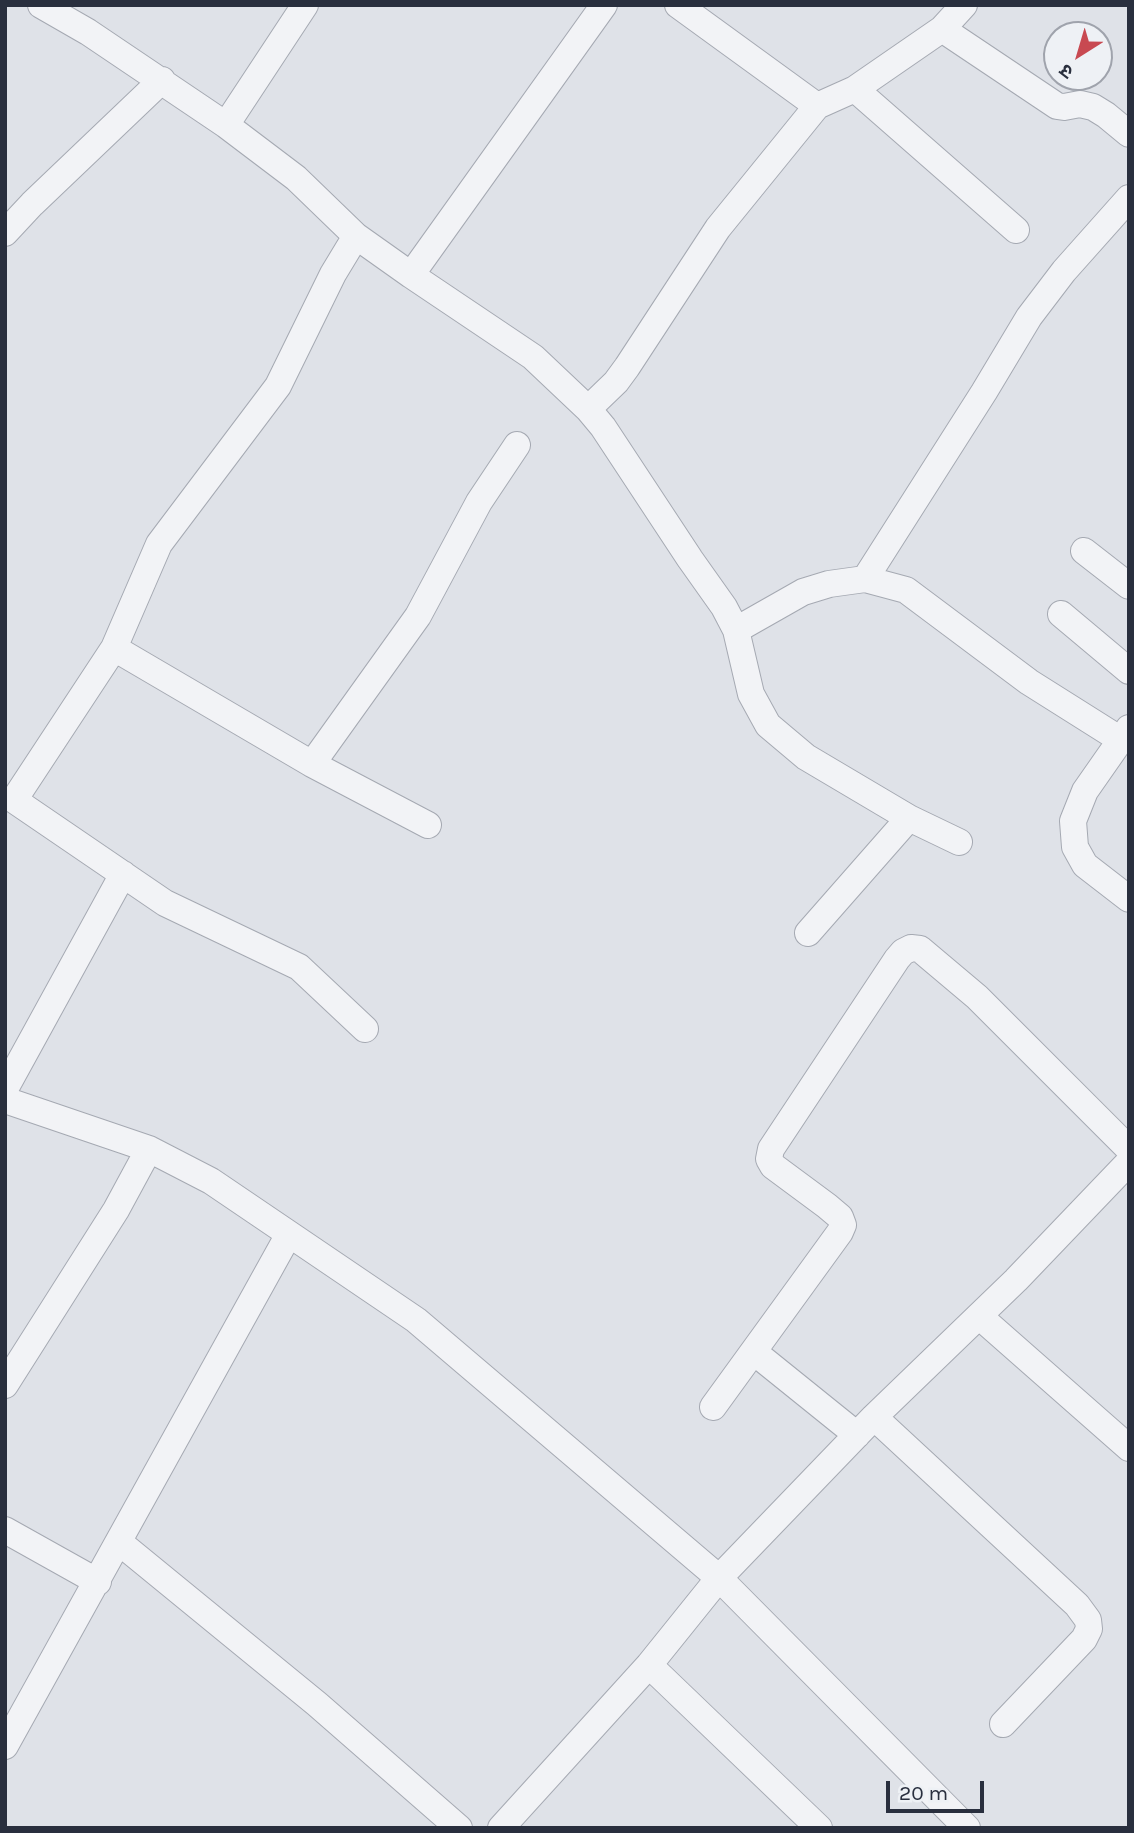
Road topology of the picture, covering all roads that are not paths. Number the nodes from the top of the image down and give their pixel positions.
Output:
1 (41, 5) edge
2 (305, 5) edge
3 (604, 5) edge
4 (678, 5) edge
5 (964, 5) edge
6 (942, 29) junction
7 (162, 80) junction
8 (855, 89) junction
9 (817, 106) junction
10 (226, 125) junction
11 (1129, 134) edge
12 (1129, 198) edge
13 (1016, 230) dead end
14 (5, 233) edge
15 (356, 236) junction
16 (411, 275) junction
17 (588, 409) junction
18 (517, 445) dead end
19 (1084, 551) dead end
20 (865, 579) junction
21 (1129, 586) edge
22 (1061, 614) dead end
23 (736, 630) junction
24 (114, 648) junction
25 (1129, 671) edge
26 (1125, 734) edge
27 (312, 764) junction
28 (909, 818) junction
29 (428, 825) dead end
30 (959, 842) dead end
31 (123, 874) junction
32 (1129, 900) edge
33 (807, 933) dead end
34 (365, 1029) dead end
35 (5, 1089) edge
36 (5, 1100) edge
37 (149, 1149) junction
38 (1129, 1149) edge
39 (1124, 1175) edge
40 (289, 1234) junction
41 (979, 1316) junction
42 (754, 1352) junction
43 (5, 1385) edge
44 (713, 1407) dead end
45 (865, 1426) junction
46 (1129, 1448) edge
47 (5, 1530) edge
48 (119, 1542) junction
49 (719, 1578) junction
50 (98, 1582) junction
51 (649, 1665) junction
52 (1003, 1724) dead end
53 (5, 1746) edge
54 (459, 1828) edge
55 (501, 1828) edge
56 (819, 1828) edge
57 (967, 1828) edge

1 - 7 street
2 - 10 street
3 - 16 street
4 - 9 street
5 - 6 street
6 - 8 street
6 - 11 street
7 - 10 street
7 - 14 street
8 - 9 street
8 - 13 street
9 - 17 street
10 - 15 street
12 - 20 street
15 - 16 street
15 - 24 street
16 - 17 street
17 - 23 street
18 - 27 street
19 - 21 street
20 - 23 street
20 - 26 street
22 - 25 street
23 - 28 street
24 - 27 street
24 - 31 street
26 - 32 street
27 - 29 street
28 - 30 street
28 - 33 street
31 - 34 street
31 - 35 street
36 - 37 street
37 - 40 street
37 - 43 street
38 - 42 street
39 - 41 street
40 - 48 street
40 - 49 street
41 - 45 street
41 - 46 street
42 - 44 street
42 - 45 street
45 - 49 street
45 - 52 street
47 - 50 street
48 - 50 street
48 - 54 street
49 - 51 street
49 - 57 street
50 - 53 street
51 - 55 street
51 - 56 street

